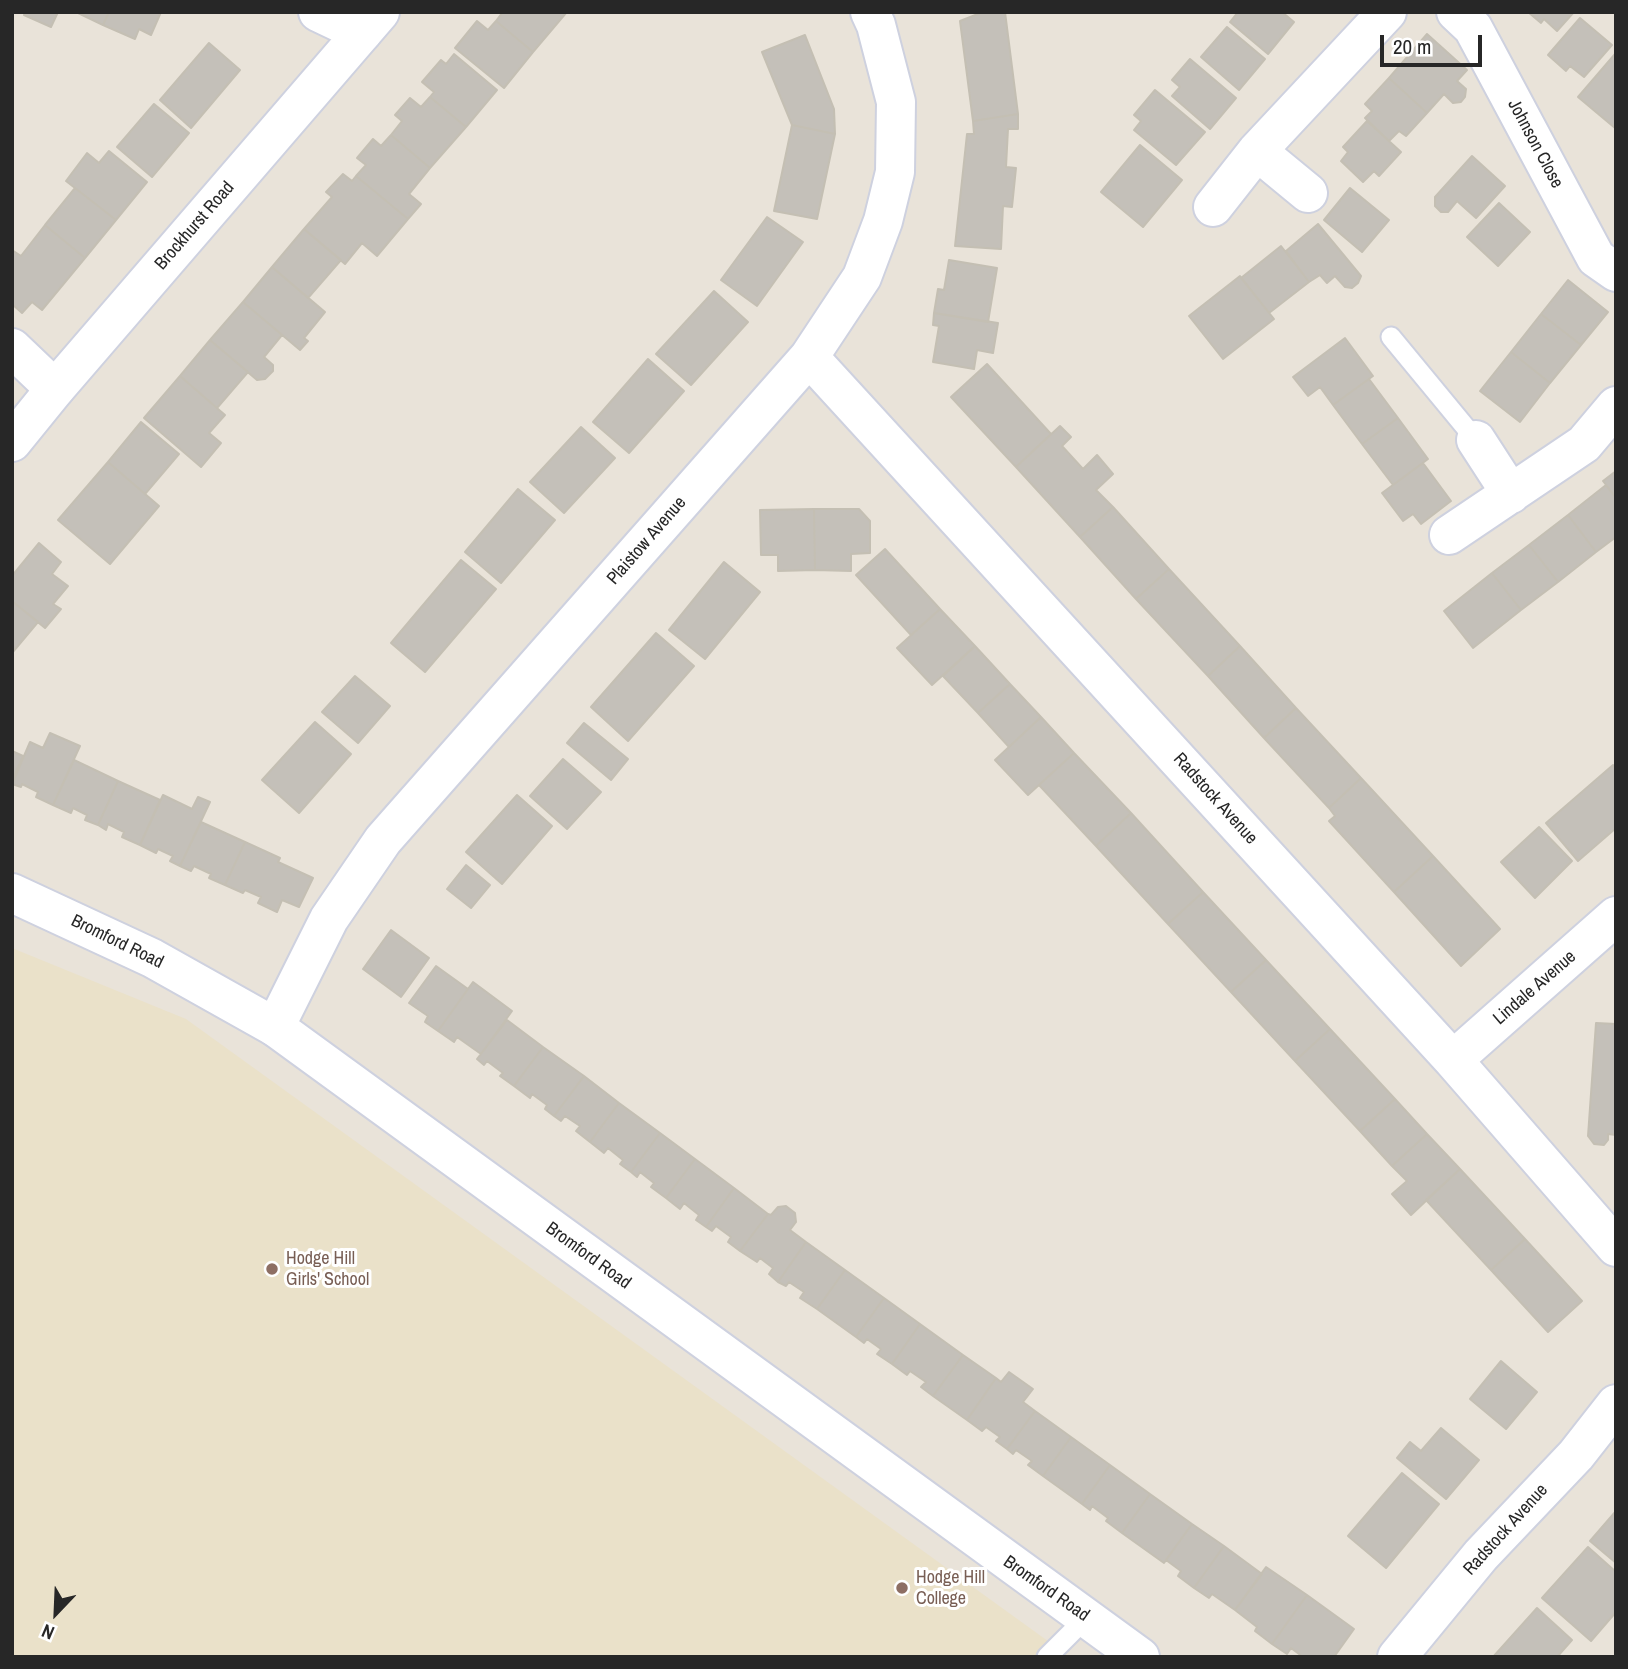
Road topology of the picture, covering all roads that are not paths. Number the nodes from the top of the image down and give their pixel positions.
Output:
1 (317, 12) edge
2 (870, 12) edge
3 (1387, 12) edge
4 (1457, 12) edge
5 (371, 23) edge
6 (1257, 151) junction
7 (1308, 193) dead end
8 (1213, 208) dead end
9 (1616, 272) edge
10 (1391, 337) dead end
11 (12, 348) edge
12 (809, 357) junction
13 (55, 389) junction
14 (1616, 406) edge
15 (1476, 440) joint
16 (12, 442) edge
17 (1511, 494) junction
18 (1449, 535) dead end
19 (12, 893) edge
20 (1616, 916) edge
21 (275, 1027) junction
22 (1453, 1060) junction
23 (1616, 1247) edge
24 (1616, 1404) edge
25 (1087, 1617) junction
26 (1047, 1657) edge
27 (1140, 1657) edge
28 (1397, 1657) edge

1 - 5 street
2 - 12 street, Plaistow Avenue
3 - 6 street
4 - 9 street, Johnson Close
5 - 13 street, Brockhurst Road
6 - 7 street
6 - 8 street
10 - 15 lane
11 - 13 street
12 - 21 street, Plaistow Avenue
12 - 22 street, Radstock Avenue
13 - 16 street, Brockhurst Road
14 - 17 street
15 - 17 street
17 - 18 street
19 - 21 street, Bromford Road
20 - 22 street, Lindale Avenue
21 - 25 street, Bromford Road
22 - 23 street, Radstock Avenue
24 - 28 street, Radstock Avenue
25 - 26 lane
25 - 27 street, Bromford Road

